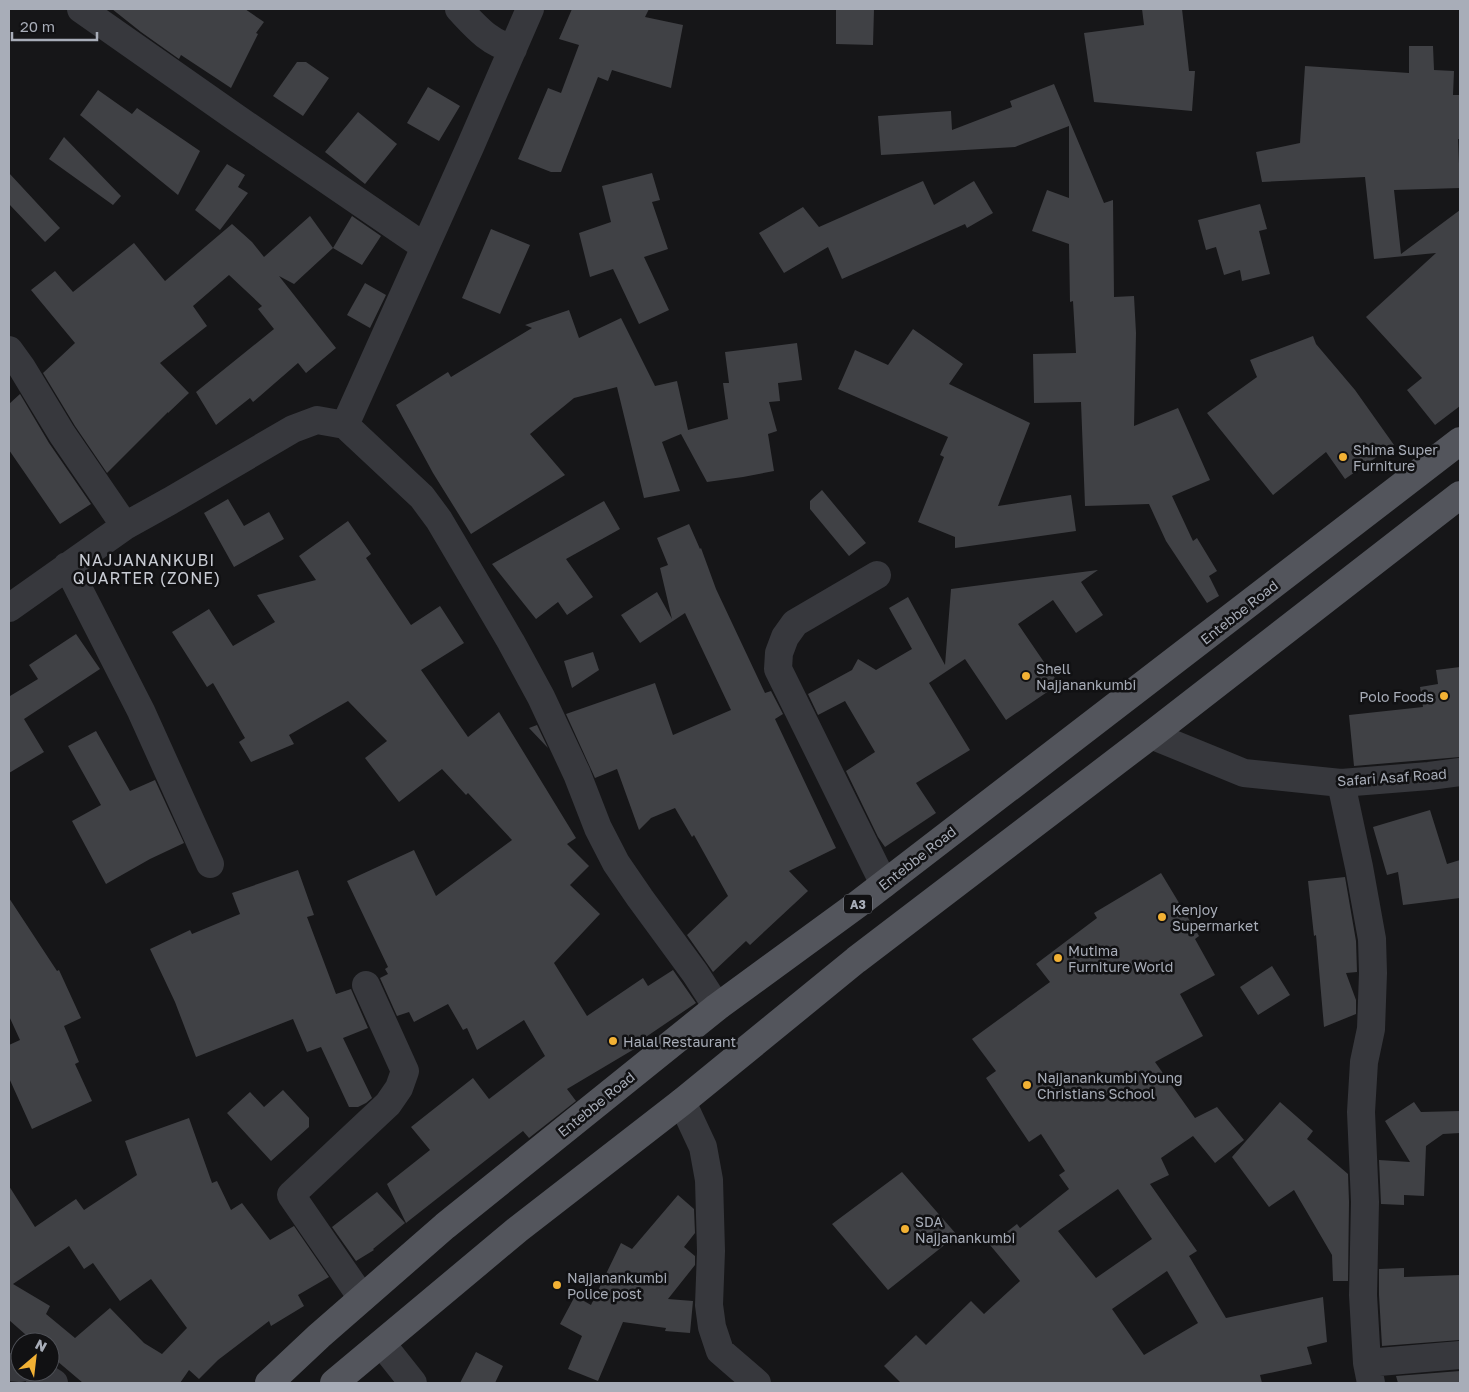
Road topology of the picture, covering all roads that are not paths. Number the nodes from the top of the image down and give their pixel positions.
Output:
1 (81, 9) edge
2 (459, 9) edge
3 (530, 9) edge
4 (513, 48) junction
5 (425, 247) junction
6 (9, 350) edge
7 (345, 424) junction
8 (1460, 441) edge
9 (1460, 495) edge
10 (125, 526) junction
11 (67, 566) junction
12 (876, 575) dead end
13 (9, 608) edge
14 (1151, 735) junction
15 (1460, 772) edge
16 (1341, 782) junction
17 (210, 864) dead end
18 (884, 884) junction
19 (366, 986) dead end
20 (717, 1007) junction
21 (682, 1102) junction
22 (362, 1298) junction
23 (382, 1344) junction
24 (1460, 1355) edge
25 (1369, 1373) edge
26 (269, 1383) edge
27 (334, 1383) edge
28 (413, 1383) edge
29 (758, 1383) edge

1 - 5 street
2 - 4 street
3 - 4 street
4 - 5 street
5 - 7 street
6 - 10 street
7 - 10 street
7 - 20 street
8 - 18 main road, Entebbe Road / A3
9 - 14 main road
10 - 11 street
11 - 13 street
11 - 17 street
12 - 18 street
14 - 16 street, Safari Asaf Road
14 - 21 main road
15 - 16 street, Safari Asaf Road
16 - 25 street
18 - 20 main road, Entebbe Road / A3
19 - 22 street
20 - 22 main road, Entebbe Road / A3
21 - 23 main road
21 - 29 street
22 - 26 main road, Entebbe Road / A3
23 - 27 main road
23 - 28 street
24 - 25 street

